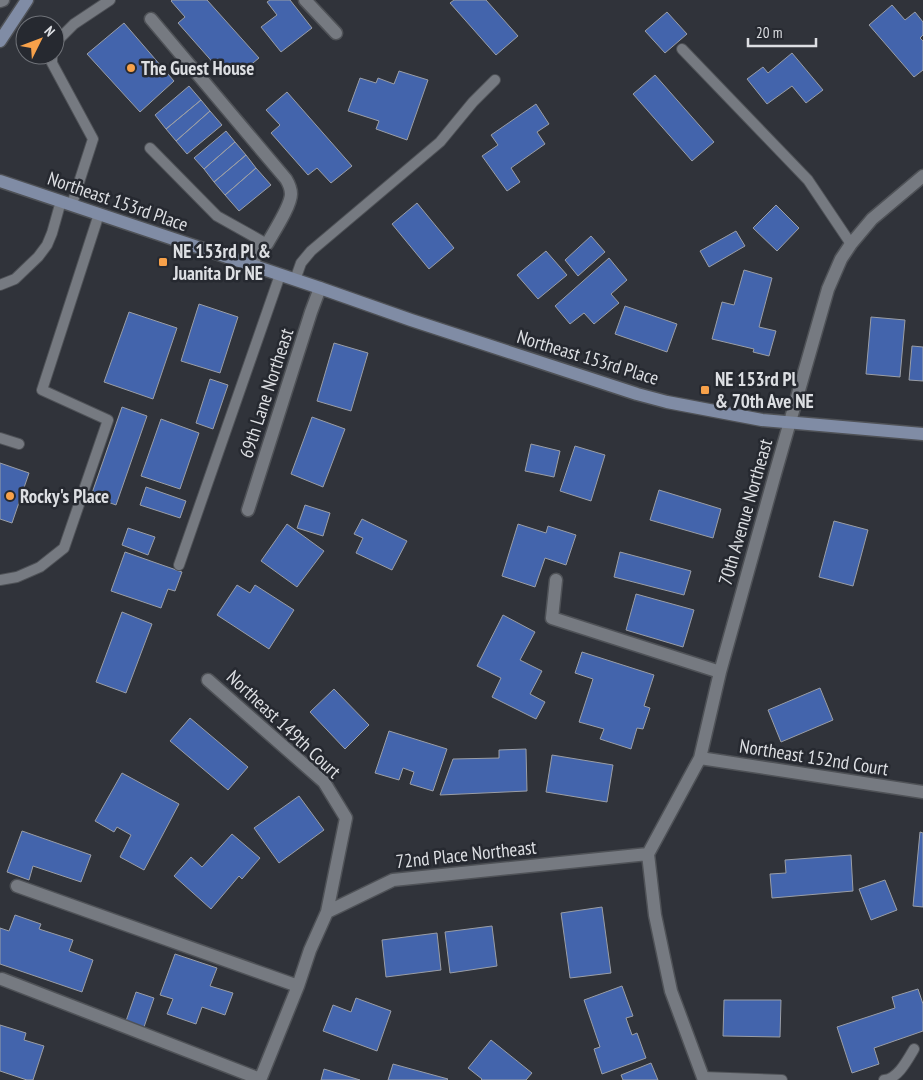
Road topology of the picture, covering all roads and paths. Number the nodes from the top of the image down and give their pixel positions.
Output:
1 (27, 0) edge
2 (110, 0) edge
3 (305, 0) edge
4 (150, 19) dead end
5 (65, 33) edge
6 (336, 33) dead end
7 (0, 41) edge
8 (682, 49) dead end
9 (53, 65) edge
10 (495, 80) dead end
11 (150, 148) dead end
12 (923, 176) edge
13 (0, 181) edge
14 (66, 202) junction
15 (99, 214) junction
16 (267, 244) junction
17 (851, 244) junction
18 (253, 266) junction
19 (280, 275) junction
20 (295, 280) junction
21 (0, 284) edge
22 (320, 288) junction
23 (790, 423) junction
24 (923, 434) edge
25 (0, 438) edge
26 (19, 444) dead end
27 (248, 510) dead end
28 (180, 565) dead end
29 (0, 580) edge
30 (556, 580) dead end
31 (720, 672) junction
32 (208, 680) dead end
33 (700, 758) junction
34 (923, 792) edge
35 (648, 854) junction
36 (17, 886) dead end
37 (327, 912) junction
38 (2, 979) dead end
39 (298, 986) junction
40 (914, 1049) dead end
41 (704, 1079) edge
42 (260, 1080) edge
43 (782, 1080) edge
44 (884, 1080) edge

1 - 7 street
2 - 5 lane
3 - 6 street
4 - 16 street
8 - 17 lane
9 - 14 lane
10 - 20 lane
11 - 16 lane
12 - 17 street, 70th Avenue Northeast
13 - 14 street, Northeast 153rd Place
14 - 15 street, Northeast 153rd Place
14 - 21 lane
15 - 18 street, Northeast 153rd Place
15 - 29 lane
16 - 18 street
17 - 23 street, 70th Avenue Northeast
18 - 19 street, Northeast 153rd Place
19 - 20 street, Northeast 153rd Place
19 - 28 lane
20 - 22 street, Northeast 153rd Place
22 - 23 street, Northeast 153rd Place
22 - 27 street, 69th Lane Northeast
23 - 24 street, Northeast 153rd Place
23 - 31 street, 70th Avenue Northeast
25 - 26 lane
30 - 31 street
31 - 33 street, 70th Avenue Northeast
32 - 37 street, Northeast 149th Court
33 - 34 street, Northeast 152nd Court
33 - 35 street, 70th Avenue Northeast
35 - 37 street, 72nd Place Northeast
35 - 41 street
36 - 39 street
37 - 39 street
38 - 42 street
39 - 42 street
40 - 44 lane
41 - 43 lane

